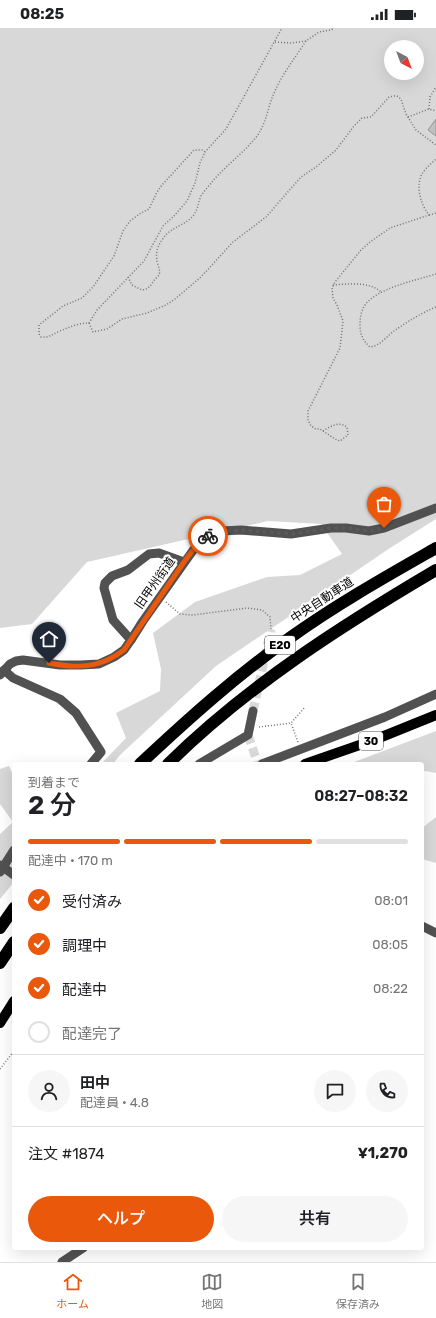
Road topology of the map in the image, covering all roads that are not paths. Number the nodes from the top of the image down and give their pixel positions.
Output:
1 (436, 508) edge
2 (436, 548) edge
3 (184, 562) junction
4 (436, 570) edge
5 (131, 640) junction
6 (2, 672) edge
7 (436, 694) edge
8 (253, 711) tunnel mouth
9 (436, 714) edge
10 (93, 762) edge
11 (142, 762) edge
12 (170, 762) edge
13 (202, 762) edge
14 (267, 762) edge
15 (311, 762) edge
16 (12, 853) edge
17 (1, 868) edge
18 (12, 874) edge
19 (12, 911) edge
20 (424, 927) edge
21 (0, 928) edge
22 (436, 932) edge
23 (12, 945) edge
24 (0, 963) edge
25 (12, 1004) edge
26 (0, 1023) edge
27 (81, 1250) edge
28 (62, 1262) edge

1 - 3 street, 旧甲州街道
2 - 11 highway, 中央自動車道 / E20
3 - 5 street, 旧甲州街道
3 - 5 street
4 - 12 highway, E20
5 - 6 street, 旧甲州街道
6 - 10 street
7 - 14 street
8 - 13 street
9 - 15 main road, 30
16 - 17 street
17 - 18 street
19 - 21 highway
20 - 22 street
23 - 24 highway
25 - 26 main road
27 - 28 street

